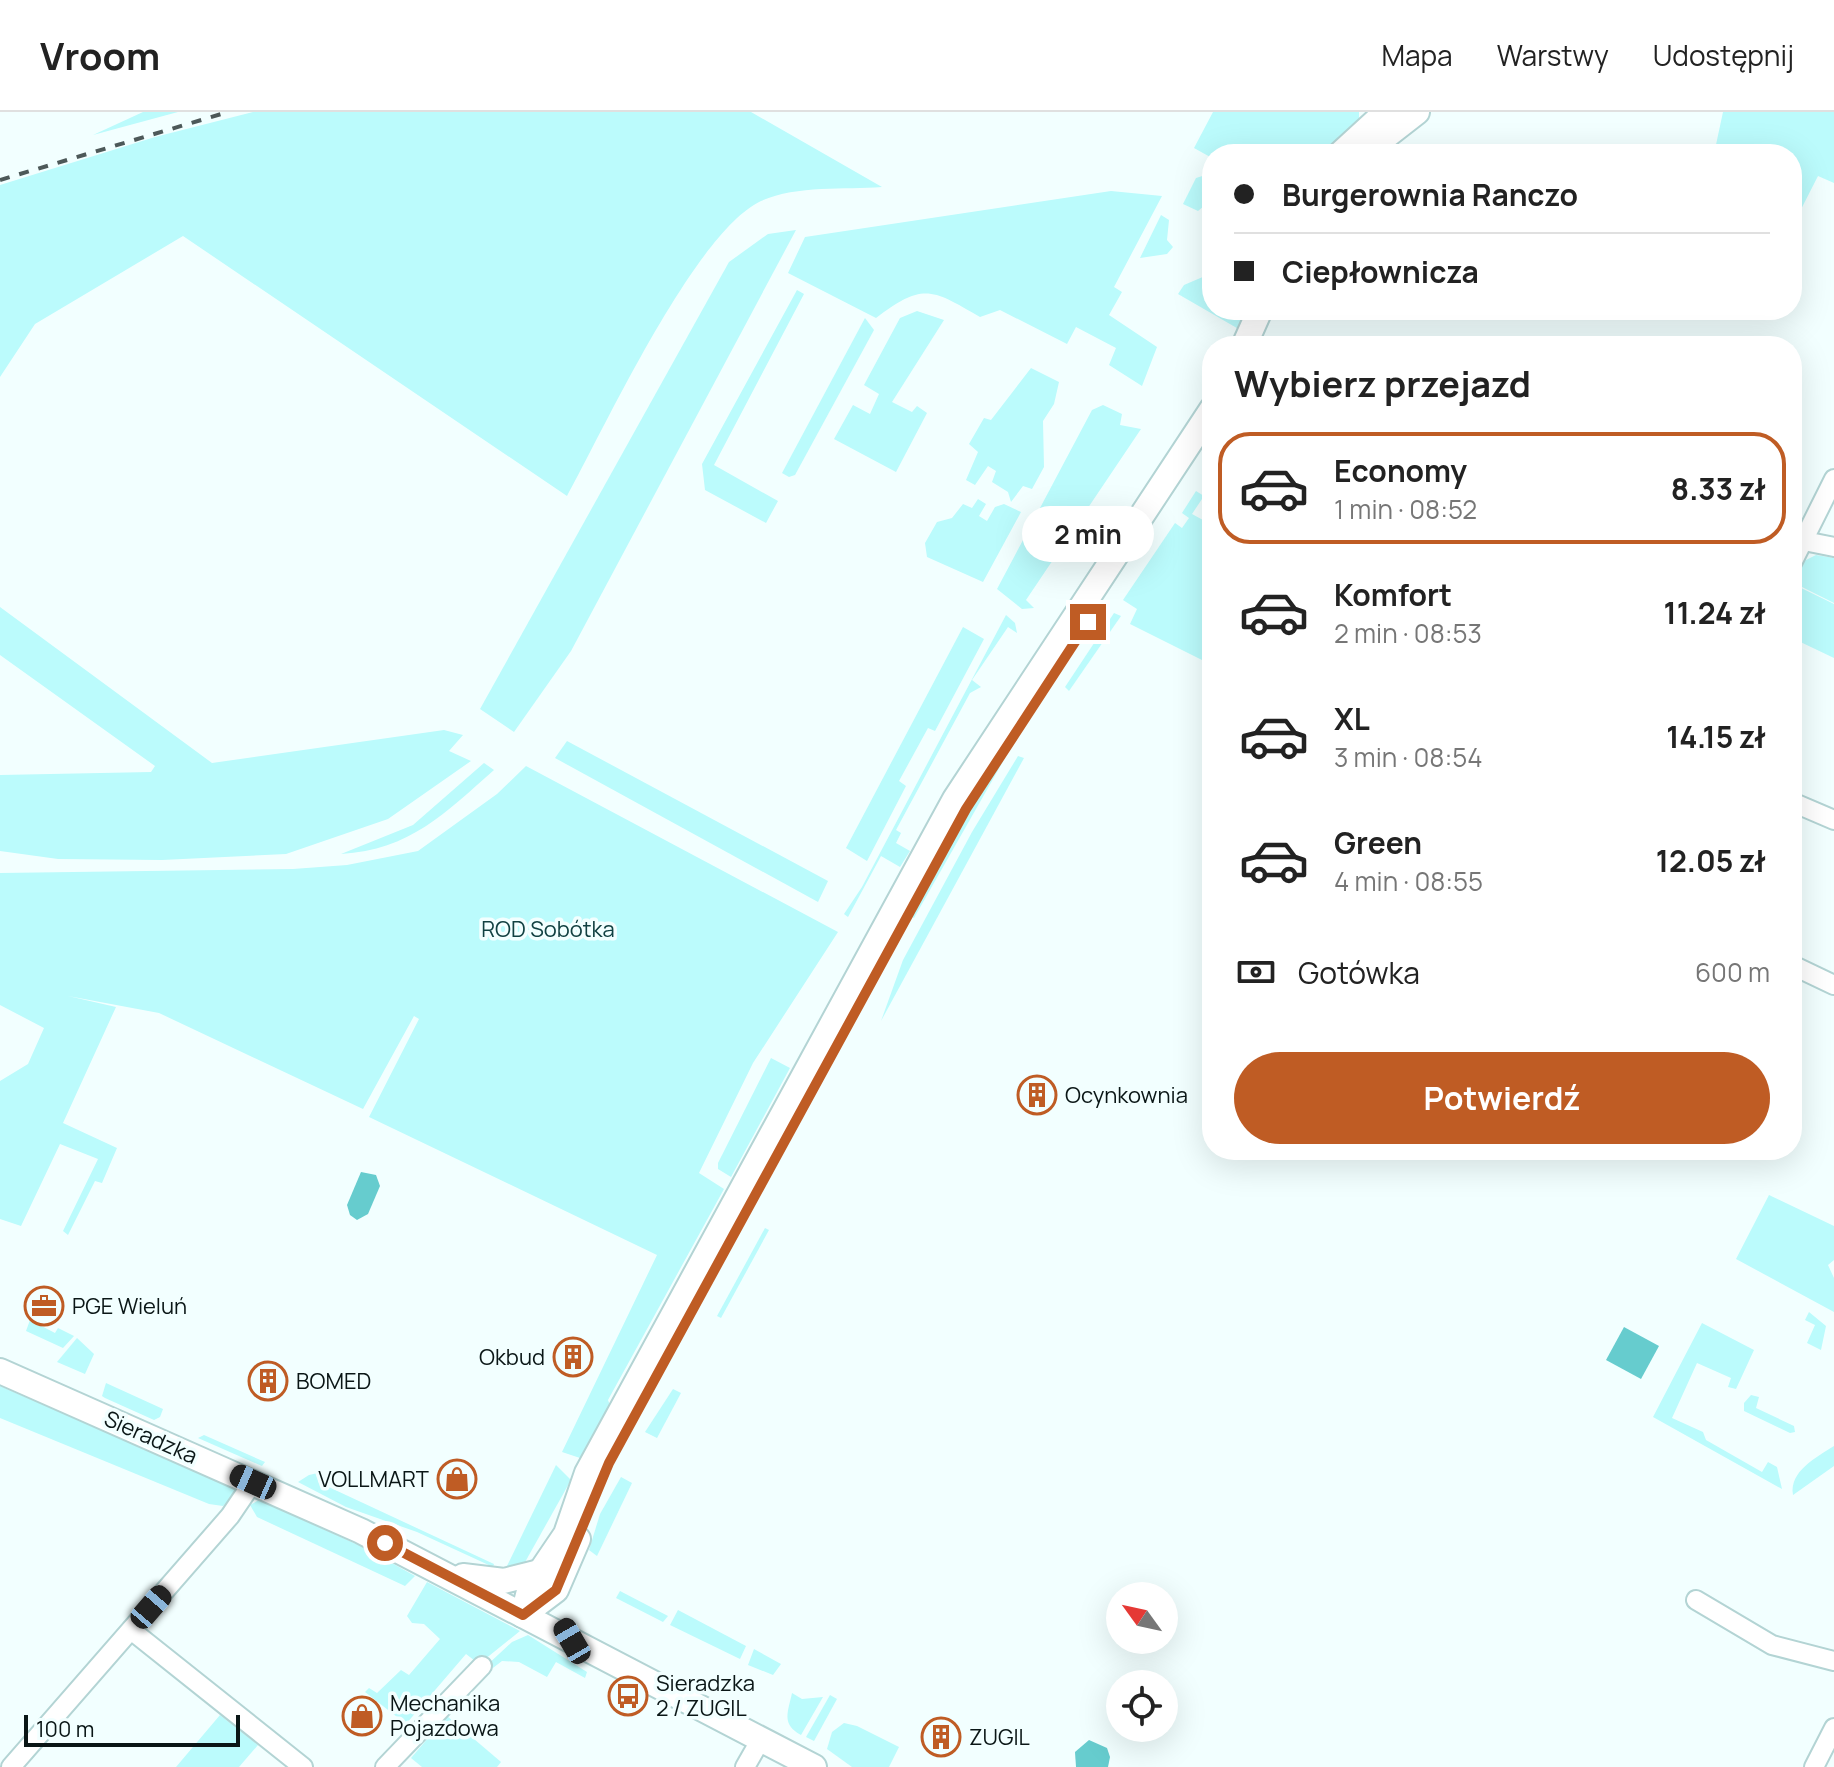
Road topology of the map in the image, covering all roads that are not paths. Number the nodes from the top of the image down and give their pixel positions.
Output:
1 (1386, 112) edge
2 (1417, 112) edge
3 (1351, 144) edge
4 (1376, 144) edge
5 (1202, 435) edge
6 (1202, 436) edge
7 (1834, 479) edge
8 (1802, 533) edge
9 (1802, 541) edge
10 (1834, 547) edge
11 (1802, 806) edge
12 (1834, 820) edge
13 (1802, 970) edge
14 (1834, 985) edge
15 (0, 1371) edge
16 (253, 1482) junction
17 (539, 1572) junction
18 (443, 1573) junction
19 (556, 1590) junction
20 (1696, 1600) dead end
21 (523, 1615) junction
22 (131, 1630) junction
23 (572, 1641) junction
24 (1834, 1661) edge
25 (482, 1666) dead end
26 (1834, 1728) edge
27 (761, 1739) junction
28 (11, 1767) edge
29 (303, 1767) edge
30 (385, 1767) edge
31 (745, 1767) edge
32 (814, 1767) edge
33 (1814, 1767) edge

1 - 3 main road
2 - 4 main road
5 - 17 main road
6 - 19 main road
7 - 8 street
9 - 10 street
11 - 12 street
13 - 14 street
15 - 16 main road, Sieradzka
16 - 18 main road, Sieradzka
16 - 22 street
17 - 18 main road
17 - 21 main road
18 - 21 main road, Sieradzka
19 - 21 main road
19 - 23 main road
20 - 24 street
21 - 23 main road, Sieradzka
22 - 28 street
22 - 29 street
23 - 27 main road, Sieradzka
25 - 30 street
26 - 33 street
27 - 31 street
27 - 32 main road, Sieradzka

